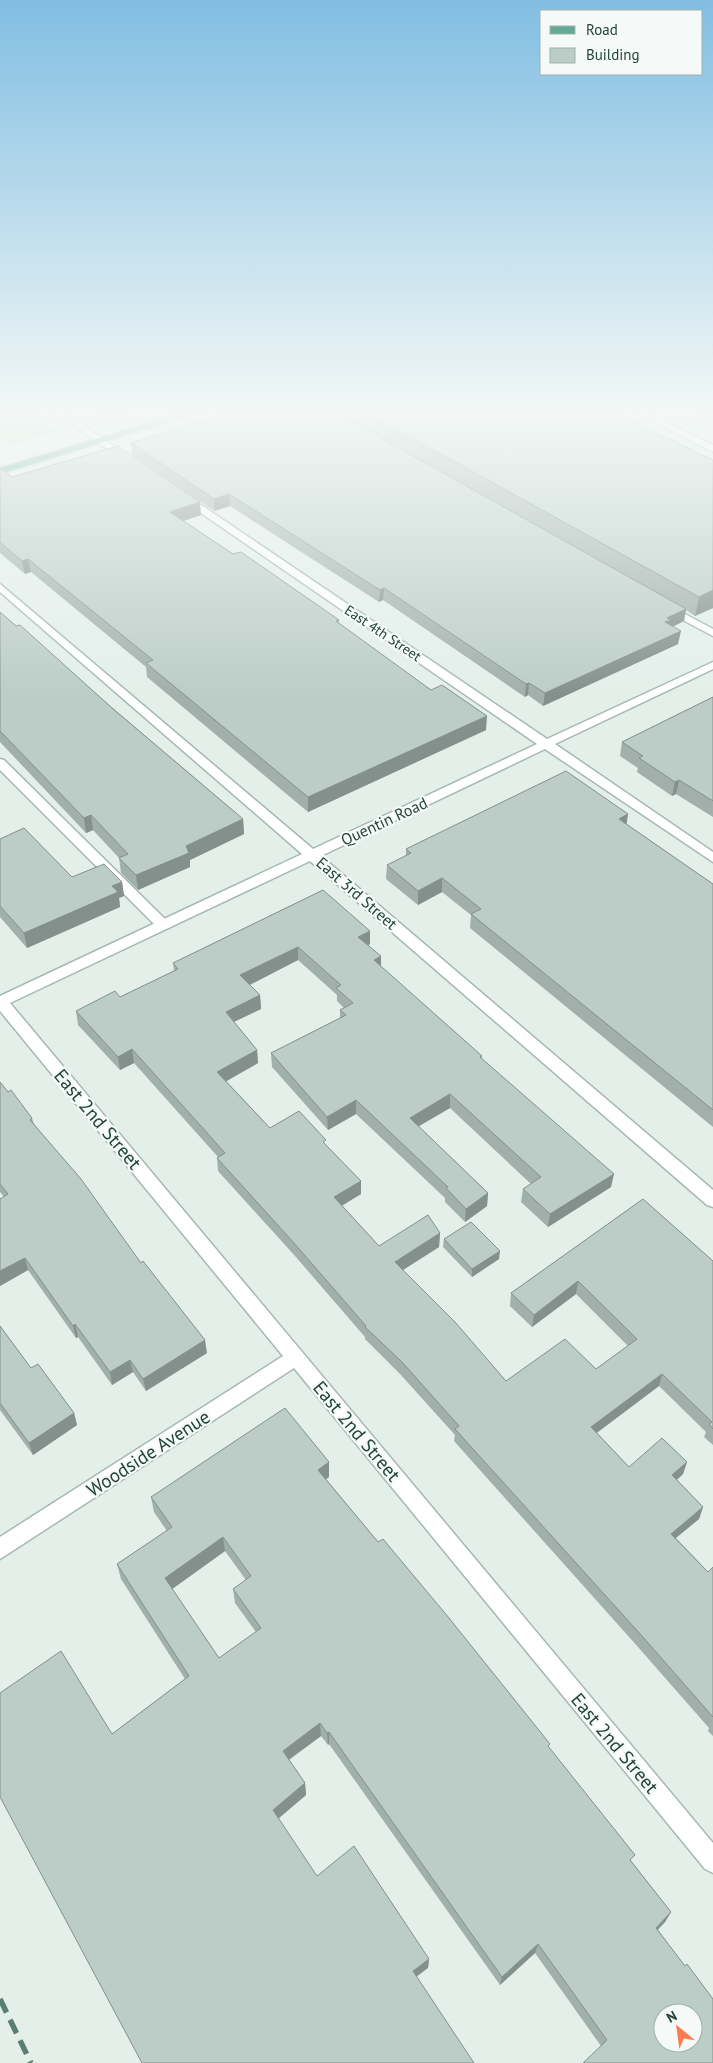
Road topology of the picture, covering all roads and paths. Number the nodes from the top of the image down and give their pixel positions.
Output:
1 (194, 504) edge
2 (0, 587) edge
3 (653, 600) edge
4 (713, 633) edge
5 (713, 665) edge
6 (546, 744) junction
7 (0, 763) edge
8 (312, 855) junction
9 (713, 858) edge
10 (162, 925) junction
11 (0, 1002) edge
12 (713, 1200) edge
13 (296, 1357) junction
14 (0, 1549) edge
15 (713, 1861) edge

1 - 6 street, East 4th Street
2 - 8 street, East 3rd Street
3 - 4 street
5 - 6 street, Quentin Road
6 - 8 street, Quentin Road
6 - 9 street, East 4th Street
7 - 10 street
8 - 10 street, Quentin Road
8 - 12 street, East 3rd Street
10 - 11 street, Quentin Road
11 - 13 street, East 2nd Street
13 - 14 street, Woodside Avenue
13 - 15 street, East 2nd Street

